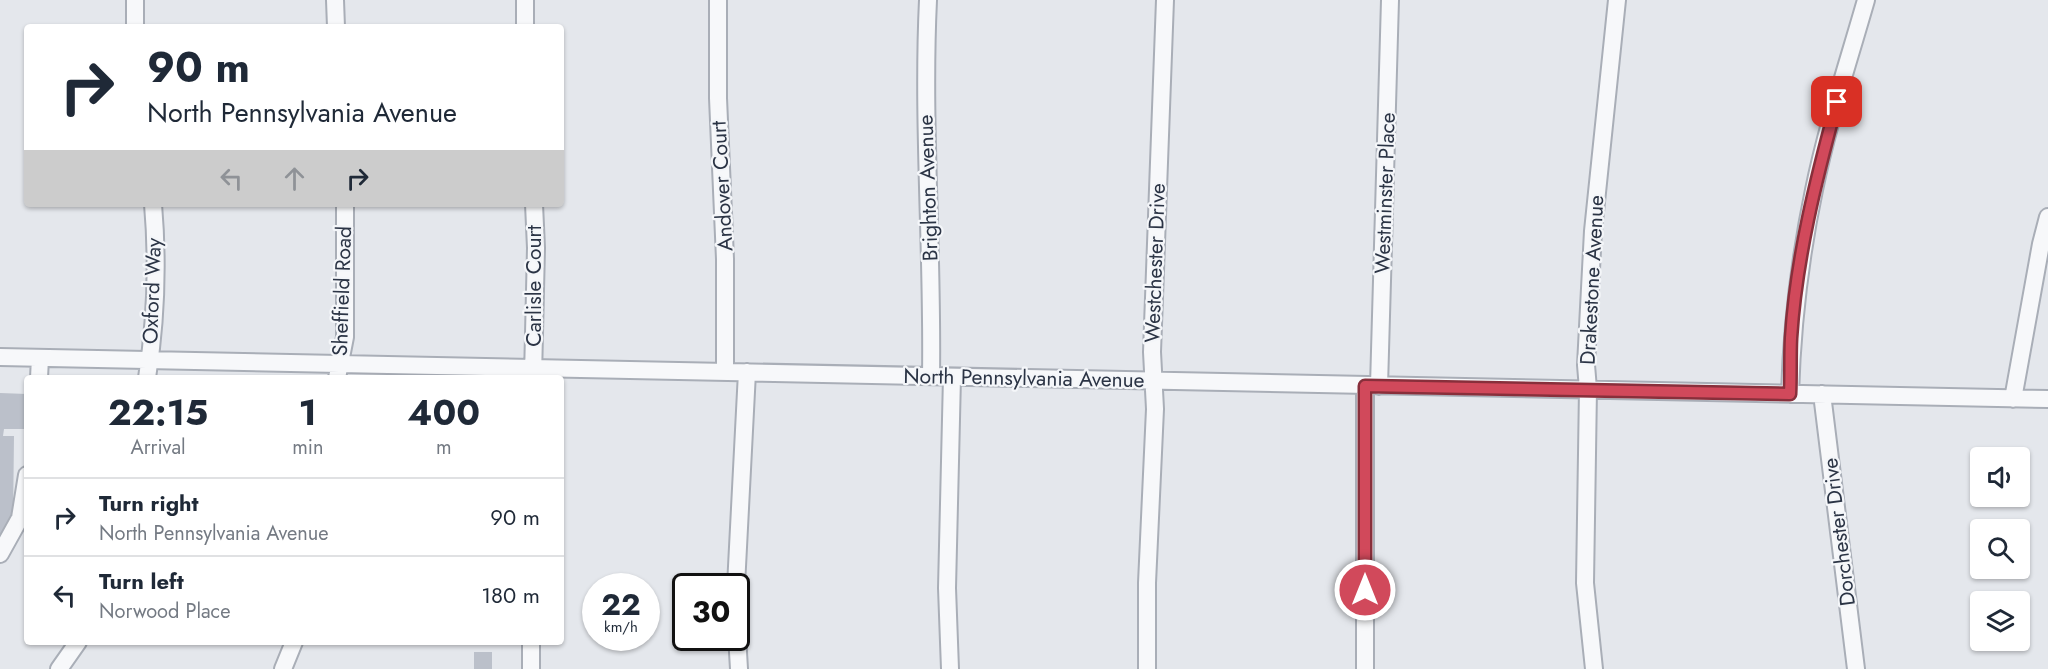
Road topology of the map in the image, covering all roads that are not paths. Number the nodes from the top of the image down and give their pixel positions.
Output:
1 (135, 0) edge
2 (335, 0) edge
3 (525, 0) edge
4 (718, 0) edge
5 (928, 0) edge
6 (1165, 0) edge
7 (1390, 0) edge
8 (1617, 0) edge
9 (1866, 0) edge
10 (135, 24) edge
11 (336, 24) edge
12 (525, 24) edge
13 (153, 207) edge
14 (345, 207) edge
15 (534, 207) edge
16 (2048, 218) edge
17 (0, 357) edge
18 (40, 358) junction
19 (150, 360) junction
20 (339, 371) edge
21 (725, 371) junction
22 (747, 372) junction
23 (533, 373) edge
24 (39, 375) edge
25 (148, 375) edge
26 (931, 376) junction
27 (952, 377) junction
28 (1154, 382) junction
29 (1372, 386) junction
30 (1588, 389) junction
31 (1790, 394) junction
32 (1822, 394) junction
33 (2013, 399) junction
34 (2048, 399) edge
35 (24, 493) edge
36 (0, 554) edge
37 (736, 573) edge
38 (76, 645) edge
39 (293, 645) edge
40 (531, 645) edge
41 (738, 651) edge
42 (59, 669) edge
43 (283, 669) edge
44 (531, 669) edge
45 (739, 669) edge
46 (950, 669) edge
47 (1147, 669) edge
48 (1365, 669) edge
49 (1594, 669) edge
50 (1856, 669) edge

1 - 10 street
2 - 11 street
3 - 12 street
4 - 21 street, Andover Court
5 - 26 street, Brighton Avenue
6 - 28 street, Westchester Drive
7 - 29 street, Westminster Place
8 - 30 street, Drakestone Avenue
9 - 31 street
13 - 19 street, Oxford Way
14 - 20 street, Sheffield Road
15 - 23 street, Carlisle Court
16 - 33 street
17 - 18 street, North Pennsylvania Avenue
18 - 19 street, North Pennsylvania Avenue
18 - 24 street
19 - 20 street, North Pennsylvania Avenue
19 - 25 street, Oxford Way
20 - 23 street, North Pennsylvania Avenue
21 - 22 street, North Pennsylvania Avenue
21 - 23 street, North Pennsylvania Avenue
22 - 26 street, North Pennsylvania Avenue
22 - 37 street
26 - 27 street, North Pennsylvania Avenue
27 - 28 street, North Pennsylvania Avenue
27 - 46 street
28 - 29 street, North Pennsylvania Avenue
28 - 47 street, Westchester Drive
29 - 30 street, North Pennsylvania Avenue
29 - 48 street, Westminster Place
30 - 31 street, North Pennsylvania Avenue
30 - 49 street, Drakestone Avenue
31 - 32 street, North Pennsylvania Avenue
32 - 33 street, North Pennsylvania Avenue
32 - 50 street, Dorchester Drive
33 - 34 street, North Pennsylvania Avenue
35 - 36 street
38 - 42 street
39 - 43 street
40 - 44 street
41 - 45 street

